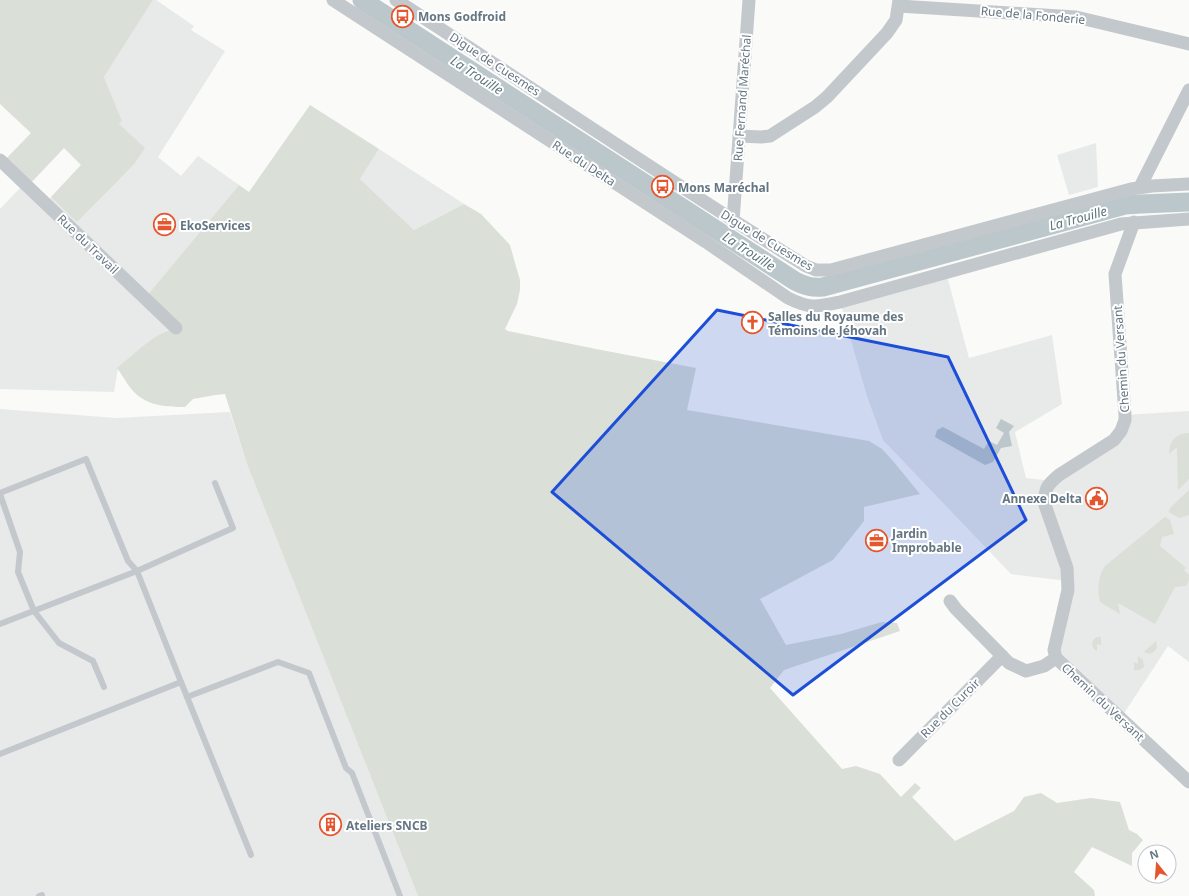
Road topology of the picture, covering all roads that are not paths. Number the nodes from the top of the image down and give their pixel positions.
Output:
1 (333, 0) edge
2 (396, 0) edge
3 (749, 0) edge
4 (899, 3) edge
5 (1189, 44) edge
6 (1189, 90) edge
7 (739, 136) junction
8 (0, 160) edge
9 (1189, 184) edge
10 (1140, 187) junction
11 (1189, 219) edge
12 (733, 221) junction
13 (1134, 222) junction
14 (176, 328) dead end
15 (215, 483) dead end
16 (0, 494) edge
17 (137, 571) junction
18 (950, 601) dead end
19 (34, 611) junction
20 (0, 624) edge
21 (1002, 656) junction
22 (1056, 658) junction
23 (181, 682) junction
24 (104, 687) dead end
25 (187, 697) junction
26 (0, 754) edge
27 (899, 760) dead end
28 (1189, 782) edge
29 (251, 855) dead end
30 (400, 896) edge

1 - 13 street, Rue du Delta
2 - 12 street, Digue de Cuesmes
3 - 7 street, Rue Fernand Maréchal
4 - 5 street, Rue de la Fonderie
4 - 7 street
6 - 10 street
7 - 12 street, Rue Fernand Maréchal
8 - 14 street, Rue du Travail
9 - 10 street, Digue de Cuesmes
10 - 12 street, Digue de Cuesmes
11 - 13 street
13 - 22 street, Chemin du Versant
15 - 17 lane
16 - 17 lane
16 - 19 lane
17 - 19 lane
17 - 23 lane
18 - 21 street
19 - 20 lane
19 - 24 lane
21 - 22 street
21 - 27 street, Rue du Curoir
22 - 28 street, Chemin du Versant
23 - 25 lane
23 - 26 lane
25 - 29 lane
25 - 30 lane

